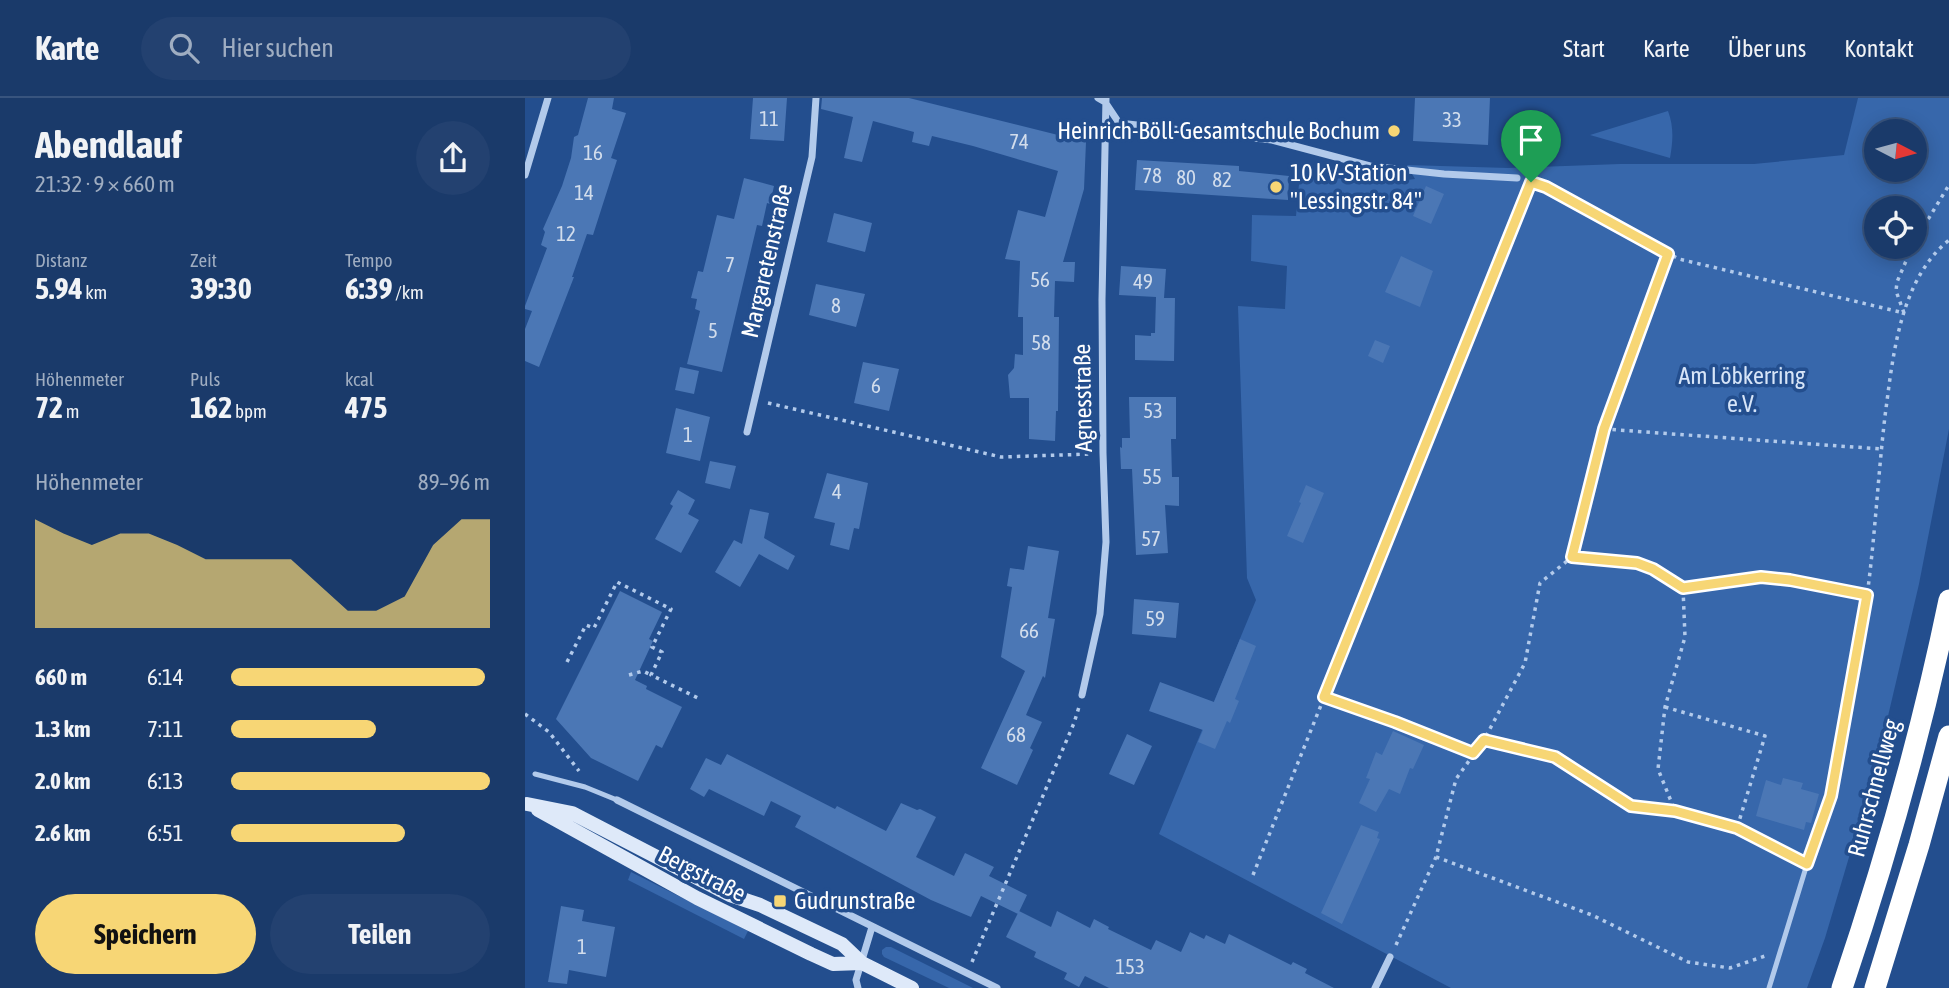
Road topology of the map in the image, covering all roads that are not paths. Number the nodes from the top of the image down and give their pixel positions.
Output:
1 (548, 98) edge
2 (816, 98) edge
3 (1103, 99) edge
4 (525, 175) edge
5 (1517, 178) dead end
6 (747, 432) dead end
7 (1949, 600) edge
8 (1082, 695) road end
9 (1949, 736) edge
10 (535, 774) dead end
11 (617, 800) joint
12 (526, 805) edge
13 (1815, 838) road end
14 (872, 927) junction
15 (1390, 957) road end
16 (862, 963) junction
17 (858, 988) edge
18 (912, 988) edge
19 (997, 988) edge
20 (1375, 988) edge
21 (1769, 988) edge
22 (1842, 988) edge
23 (1875, 988) edge

1 - 4 street
2 - 6 street, Margaretenstraße
3 - 5 street
3 - 8 street, Agnesstraße
7 - 22 highway, Ruhrschnellweg
9 - 23 highway
10 - 11 lane
11 - 14 street, Bergstraße
12 - 16 street, Bergstraße
12 - 16 street, Bergstraße
13 - 21 lane
14 - 16 street
14 - 19 street, Bergstraße
15 - 20 street
16 - 17 street
16 - 18 street, Bergstraße

